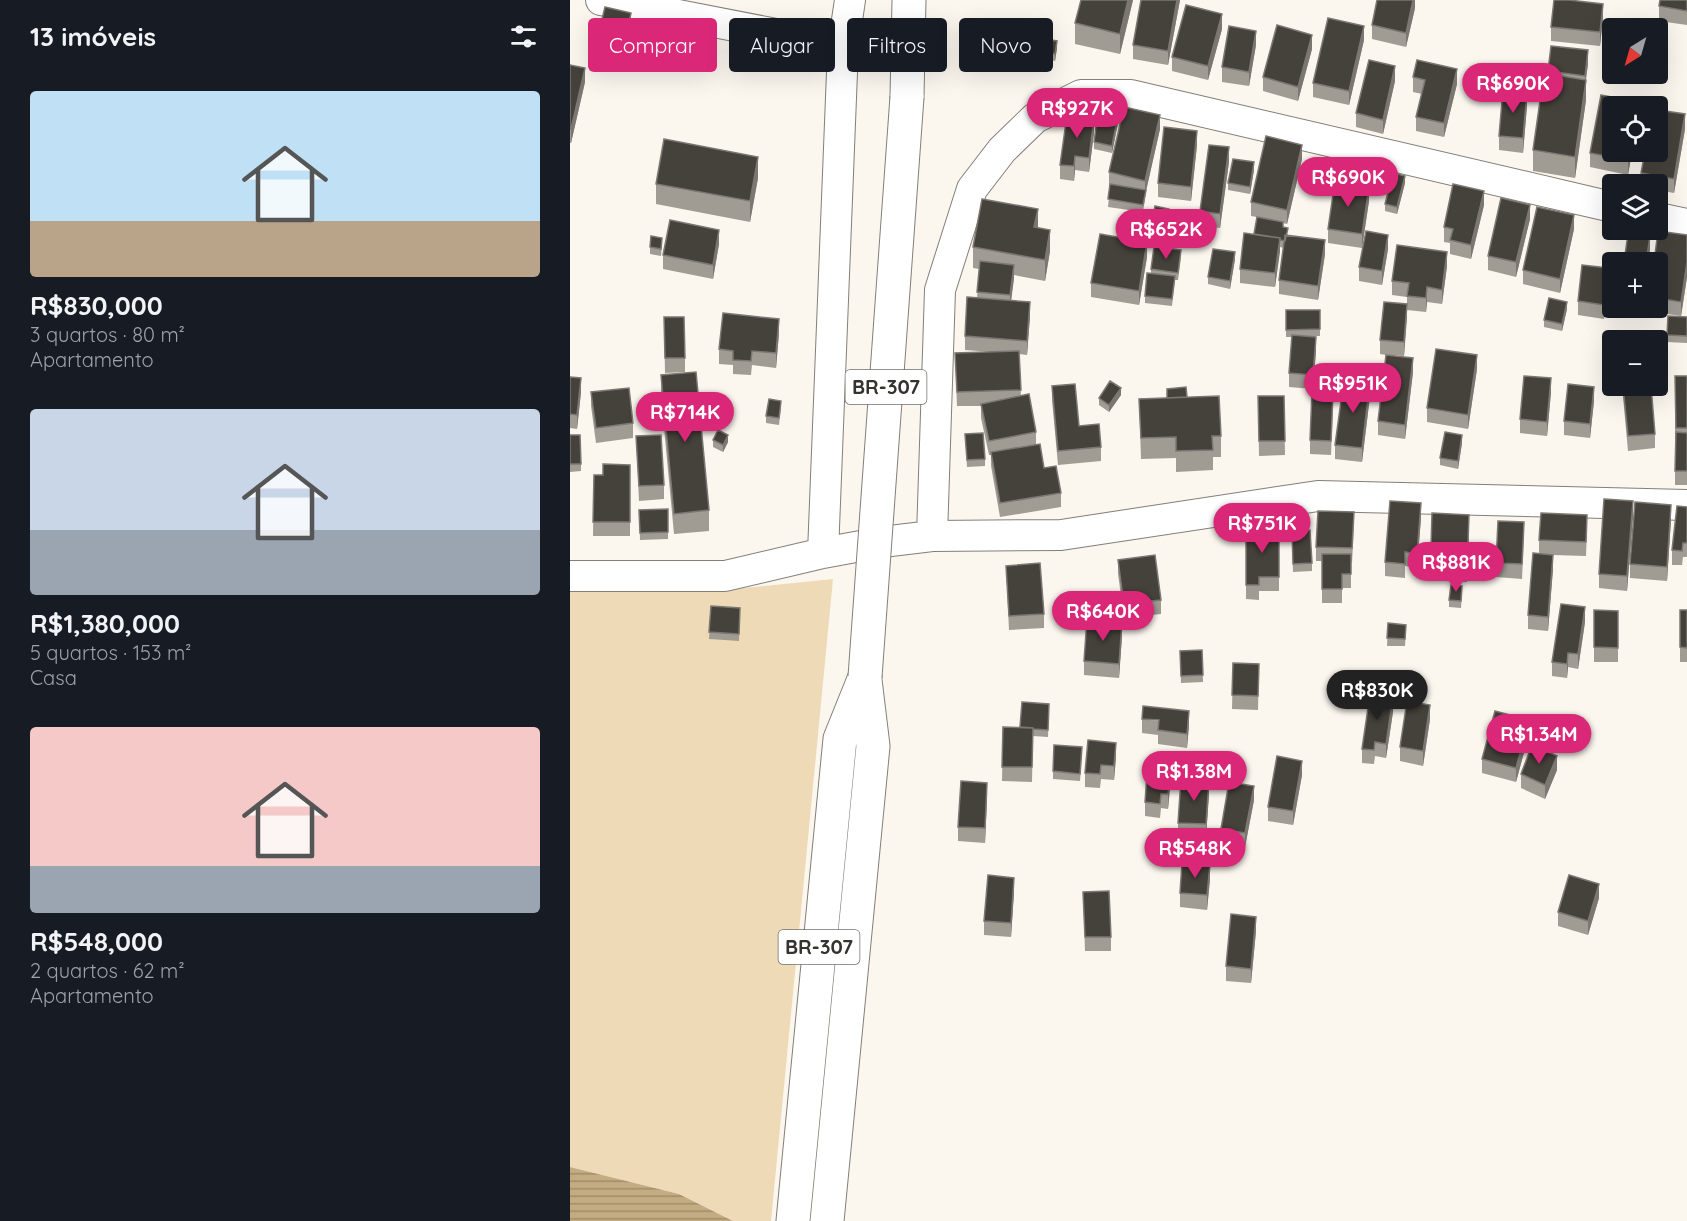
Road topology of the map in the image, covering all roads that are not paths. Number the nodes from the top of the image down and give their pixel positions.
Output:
1 (602, 0) edge
2 (850, 0) edge
3 (909, 0) edge
4 (843, 47) junction
5 (1602, 205) edge
6 (1668, 220) edge
7 (1687, 224) edge
8 (1687, 505) edge
9 (932, 537) junction
10 (823, 553) junction
11 (570, 576) edge
12 (865, 677) junction
13 (793, 1221) edge
14 (827, 1221) edge

1 - 4 street
2 - 4 street
3 - 12 main road, BR-307, bridge
4 - 10 street
5 - 9 street
6 - 7 street
8 - 9 street
9 - 10 street
10 - 11 street
12 - 13 main road, BR-307
12 - 14 main road, BR-307

